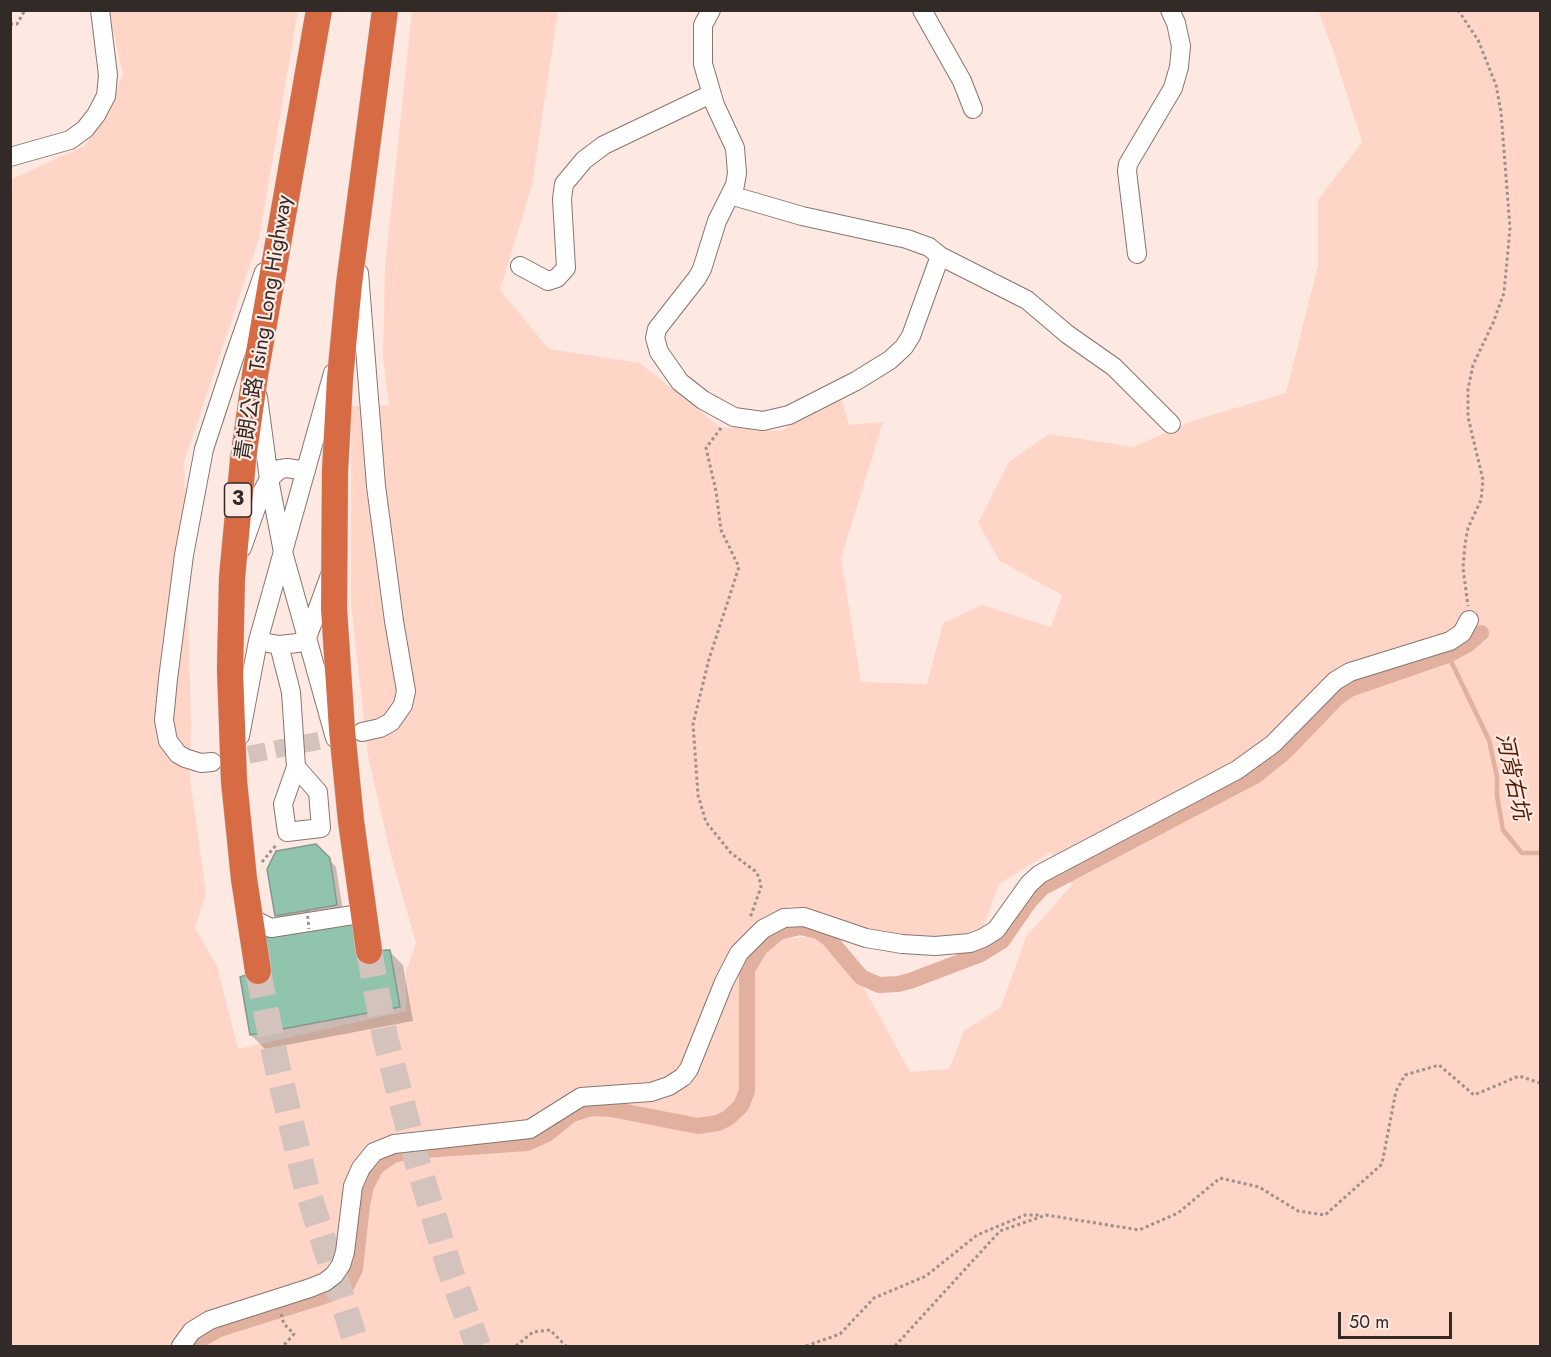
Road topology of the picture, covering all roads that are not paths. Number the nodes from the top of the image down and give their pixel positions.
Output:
1 (100, 10) edge
2 (319, 10) edge
3 (385, 10) edge
4 (711, 10) edge
5 (922, 10) edge
6 (1170, 10) edge
7 (711, 94) junction
8 (973, 109) dead end
9 (10, 157) edge
10 (729, 195) junction
11 (282, 223) junction
12 (355, 230) junction
13 (1137, 254) dead end
14 (940, 256) junction
15 (520, 266) dead end
16 (344, 331) junction
17 (255, 375) junction
18 (1171, 424) dead end
19 (306, 471) junction
20 (269, 479) junction
21 (283, 552) junction
22 (334, 563) junction
23 (232, 578) junction
24 (1469, 620) road end
25 (302, 640) junction
26 (258, 641) junction
27 (279, 645) junction
28 (291, 692) junction
29 (352, 731) junction
30 (212, 762) tunnel mouth
31 (296, 767) junction
32 (346, 779) junction
33 (234, 781) junction
34 (362, 907) junction
35 (249, 917) junction
36 (369, 951) tunnel mouth
37 (258, 971) tunnel mouth
38 (181, 1347) edge

1 - 9 street
2 - 11 highway, 青朗公路 Tsing Long Highway / 3
3 - 12 highway
4 - 7 street
5 - 8 street
6 - 13 street
7 - 10 street
7 - 15 street
10 - 14 street
10 - 14 street
11 - 17 highway, 青朗公路 Tsing Long Highway / 3
11 - 30 street
12 - 16 highway
12 - 29 street
14 - 18 street
16 - 19 street
16 - 22 highway
17 - 20 street
17 - 23 highway, 青朗公路 Tsing Long Highway / 3
19 - 20 street
19 - 21 street
20 - 21 street
20 - 23 street
21 - 25 street
21 - 26 street
22 - 25 street
22 - 29 highway
23 - 33 highway, 青朗公路 Tsing Long Highway / 3
24 - 38 street
25 - 27 street
25 - 28 street
25 - 32 street
26 - 27 street
26 - 33 street
27 - 28 street
28 - 31 street
29 - 32 highway
31 - 31 street
32 - 34 highway
33 - 35 highway, 青朗公路 Tsing Long Highway / 3
34 - 35 street
34 - 36 highway
35 - 37 highway, 青朗公路 Tsing Long Highway / 3

